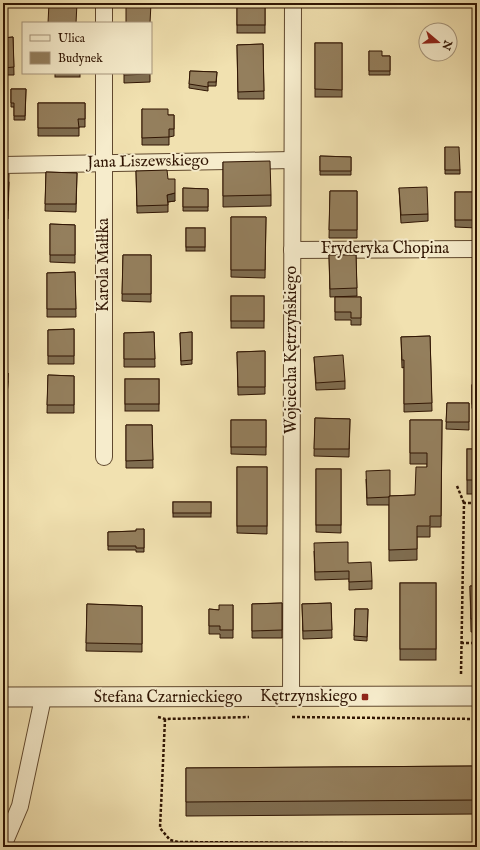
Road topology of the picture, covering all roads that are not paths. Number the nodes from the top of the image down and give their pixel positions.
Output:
1 (104, 3) edge
2 (293, 3) edge
3 (104, 22) edge
4 (104, 74) edge
5 (292, 160) junction
6 (104, 162) junction
7 (3, 164) edge
8 (292, 250) junction
9 (477, 250) edge
10 (104, 458) dead end
11 (477, 696) edge
12 (3, 697) edge
13 (42, 698) junction
14 (291, 698) junction
15 (3, 846) edge

1 - 3 street
2 - 5 street, Wojciecha Kętrzyńskiego
4 - 6 street, Karola Małłka
5 - 6 street, Jana Liszewskiego
5 - 8 street, Wojciecha Kętrzyńskiego
6 - 7 street, Jana Liszewskiego
6 - 10 street, Karola Małłka
8 - 9 street, Fryderyka Chopina
8 - 14 street, Wojciecha Kętrzyńskiego
11 - 14 street, Stefana Czarnieckiego
12 - 13 street, Stefana Czarnieckiego
13 - 14 street, Stefana Czarnieckiego
13 - 15 street

